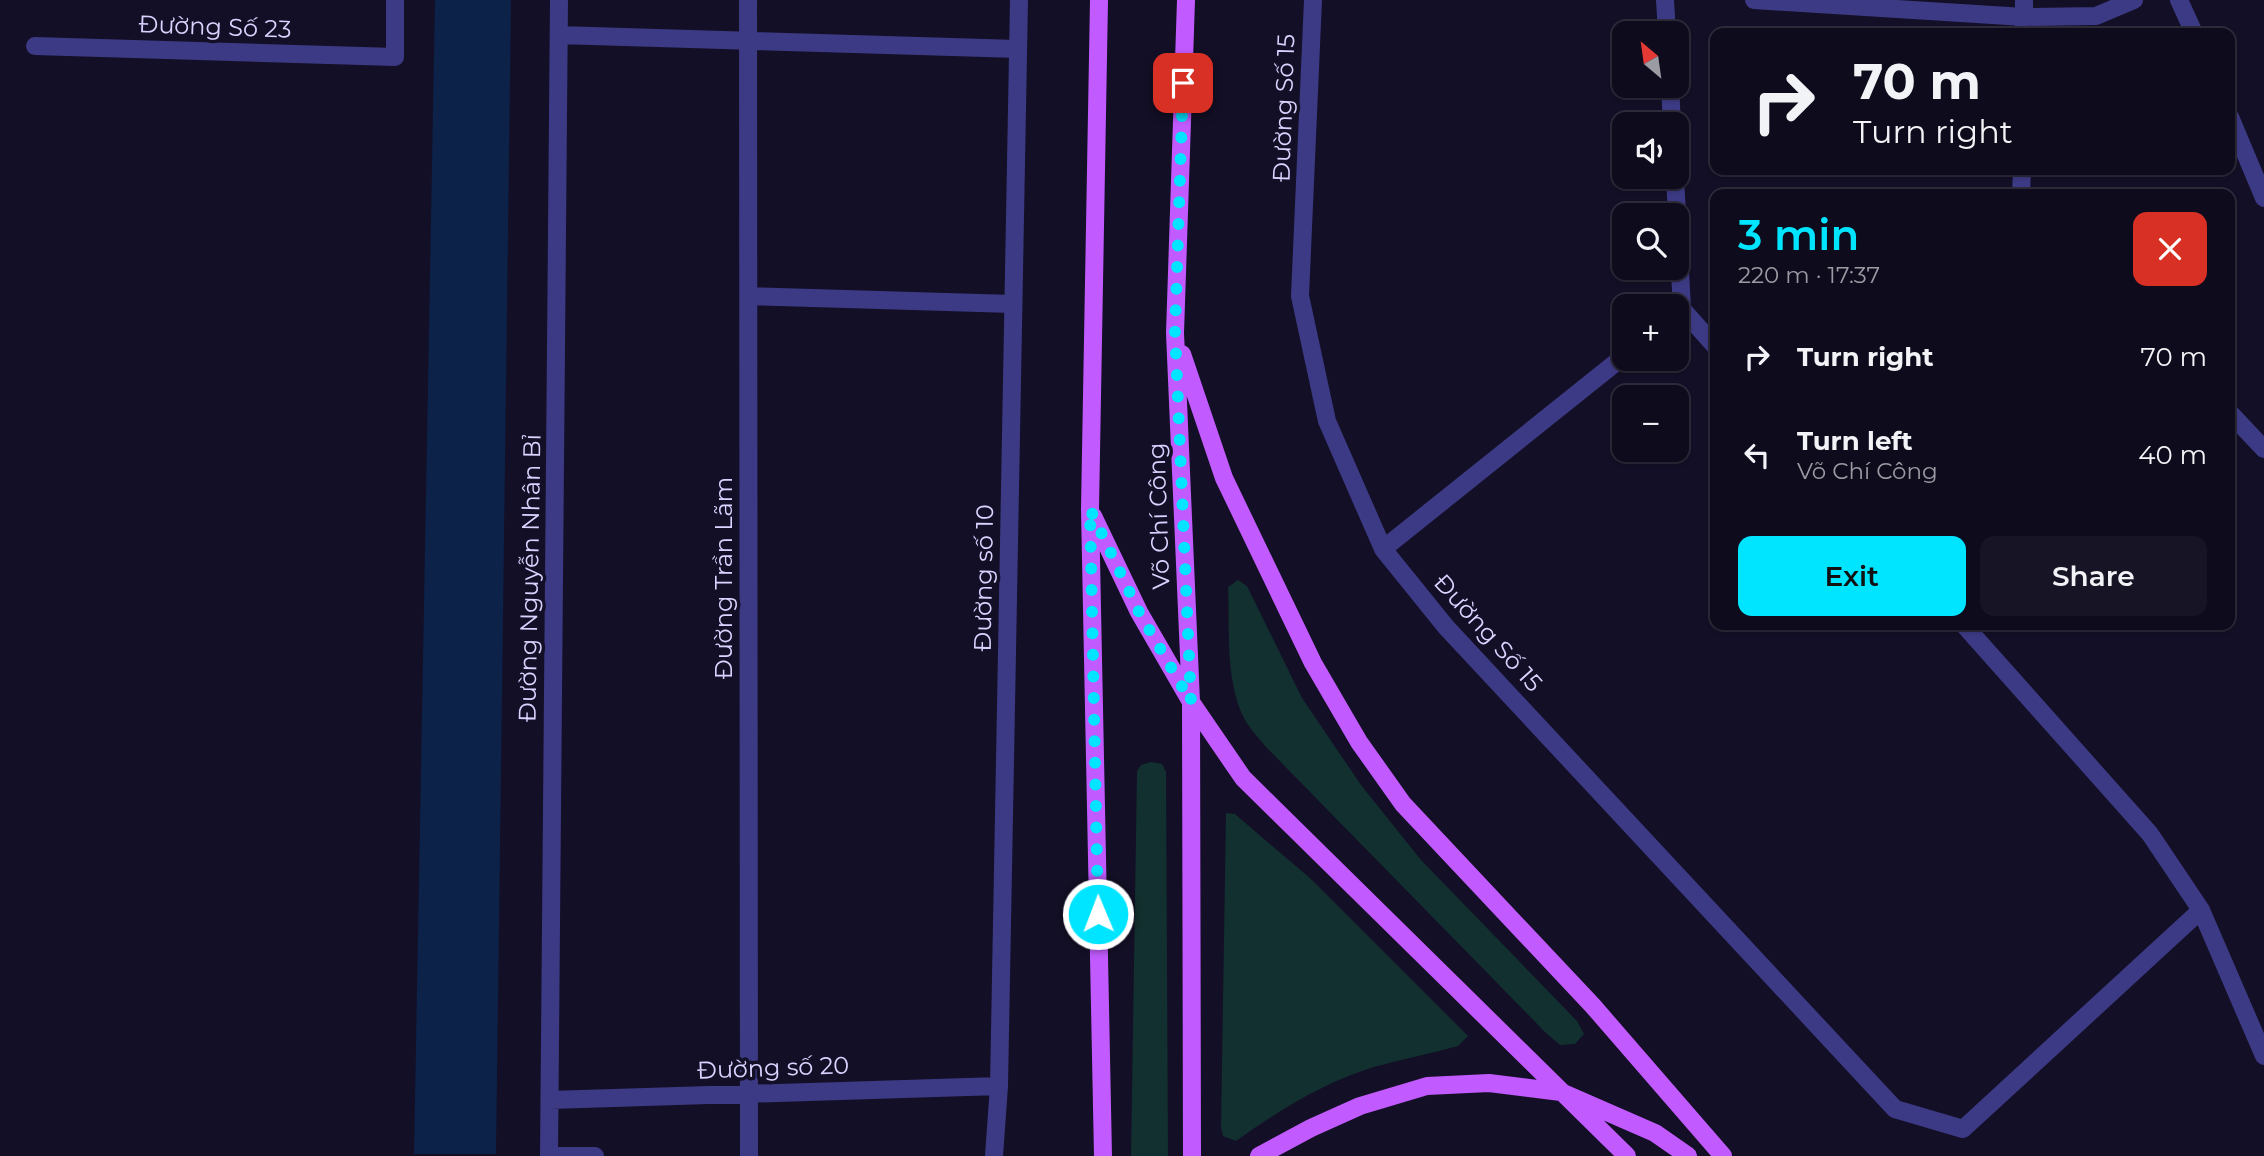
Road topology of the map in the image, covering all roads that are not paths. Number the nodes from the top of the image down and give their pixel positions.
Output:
1 (395, 0) edge
2 (559, 0) edge
3 (748, 0) edge
4 (1019, 0) edge
5 (1099, 0) edge
6 (1186, 0) edge
7 (1313, 0) edge
8 (1665, 0) edge
9 (1754, 0) edge
10 (2134, 0) edge
11 (2179, 0) edge
12 (2024, 17) edge
13 (1666, 21) edge
14 (2192, 28) edge
15 (559, 35) junction
16 (748, 41) junction
17 (35, 46) dead end
18 (1018, 49) junction
19 (2235, 129) edge
20 (1675, 189) edge
21 (2264, 198) edge
22 (1678, 294) edge
23 (748, 296) junction
24 (1013, 304) junction
25 (1689, 321) edge
26 (1175, 332) junction
27 (1710, 341) edge
28 (1612, 366) edge
29 (2235, 418) edge
30 (2264, 449) edge
31 (1090, 509) junction
32 (1383, 549) junction
33 (1968, 630) edge
34 (1191, 702) junction
35 (2201, 910) junction
36 (2264, 1056) edge
37 (999, 1086) junction
38 (1561, 1092) junction
39 (748, 1094) junction
40 (550, 1100) junction
41 (549, 1156) edge
42 (595, 1156) edge
43 (749, 1156) edge
44 (994, 1156) edge
45 (1103, 1156) edge
46 (1192, 1156) edge
47 (1259, 1156) edge
48 (1627, 1156) edge
49 (1688, 1156) edge
50 (1723, 1156) edge

1 - 17 street, Đường Số 23
2 - 15 street, Đường Nguyễn Nhân Bỉ
3 - 16 street, Đường Trần Lãm
4 - 18 street, Đường số 10
5 - 31 main road
6 - 26 main road, Võ Chí Công
7 - 32 street, Đường Số 15
8 - 13 street
9 - 12 street
10 - 12 street
11 - 14 street
15 - 16 street
15 - 40 street, Đường Nguyễn Nhân Bỉ
16 - 18 street
16 - 23 street, Đường Trần Lãm
18 - 24 street, Đường số 10
19 - 21 street
20 - 22 street
23 - 24 street
23 - 39 street, Đường Trần Lãm
24 - 37 street, Đường số 10
25 - 27 street
26 - 34 main road, Võ Chí Công
26 - 50 main road
28 - 32 street
29 - 30 street
31 - 34 main road
31 - 45 main road
32 - 35 street, Đường Số 15
33 - 35 street
34 - 38 main road
34 - 46 main road, Võ Chí Công
35 - 36 street
37 - 39 street, Đường số 20
37 - 44 street, Đường số 10
38 - 47 main road
38 - 48 main road
38 - 49 main road
39 - 40 street, Đường số 20
39 - 43 street, Đường Trần Lãm
40 - 41 street, Đường Nguyễn Nhân Bỉ
41 - 42 street

